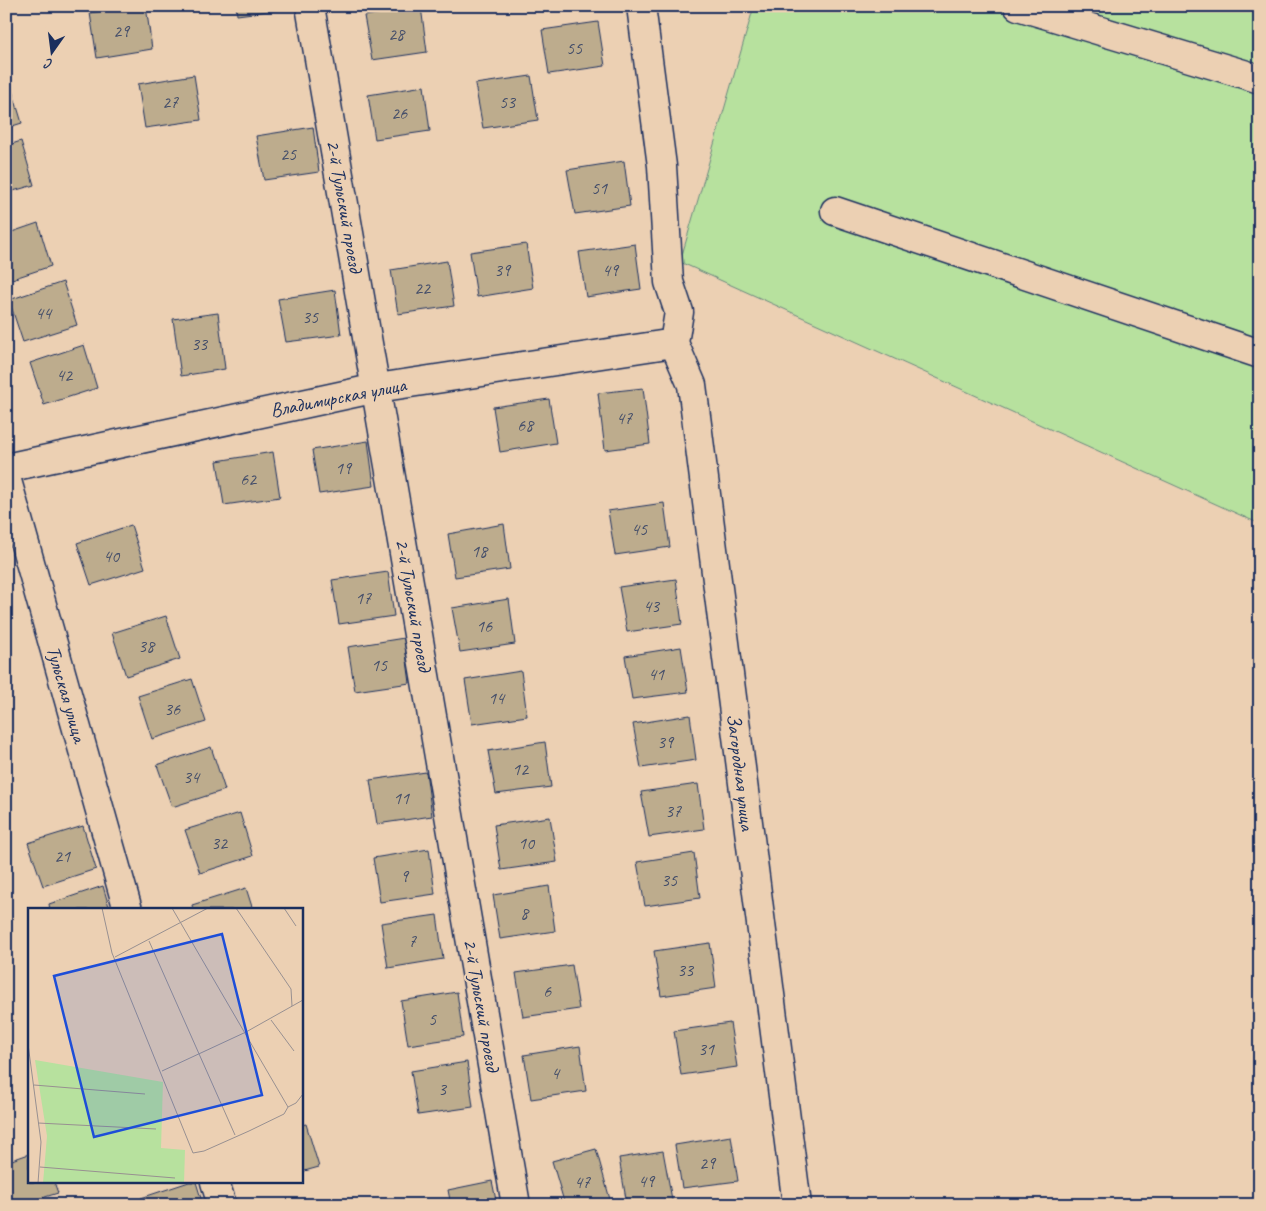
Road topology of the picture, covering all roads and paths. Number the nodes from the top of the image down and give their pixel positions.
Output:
1 (310, 6) edge
2 (641, 6) edge
3 (1018, 6) edge
4 (1260, 78) edge
5 (835, 211) dead end
6 (674, 343) junction
7 (1260, 354) edge
8 (377, 388) junction
9 (6, 468) edge
10 (6, 477) edge
11 (127, 908) edge
12 (216, 1184) edge
13 (222, 1205) edge
14 (516, 1205) edge
15 (797, 1205) edge

1 - 8 street, 2-й Тульский проезд
2 - 6 street
3 - 4 street
5 - 7 street
6 - 8 street, Владимирская улица
6 - 15 street, Загородная улица
8 - 9 street, Владимирская улица
8 - 14 street, 2-й Тульский проезд
10 - 11 street, Тульская улица
12 - 13 street

